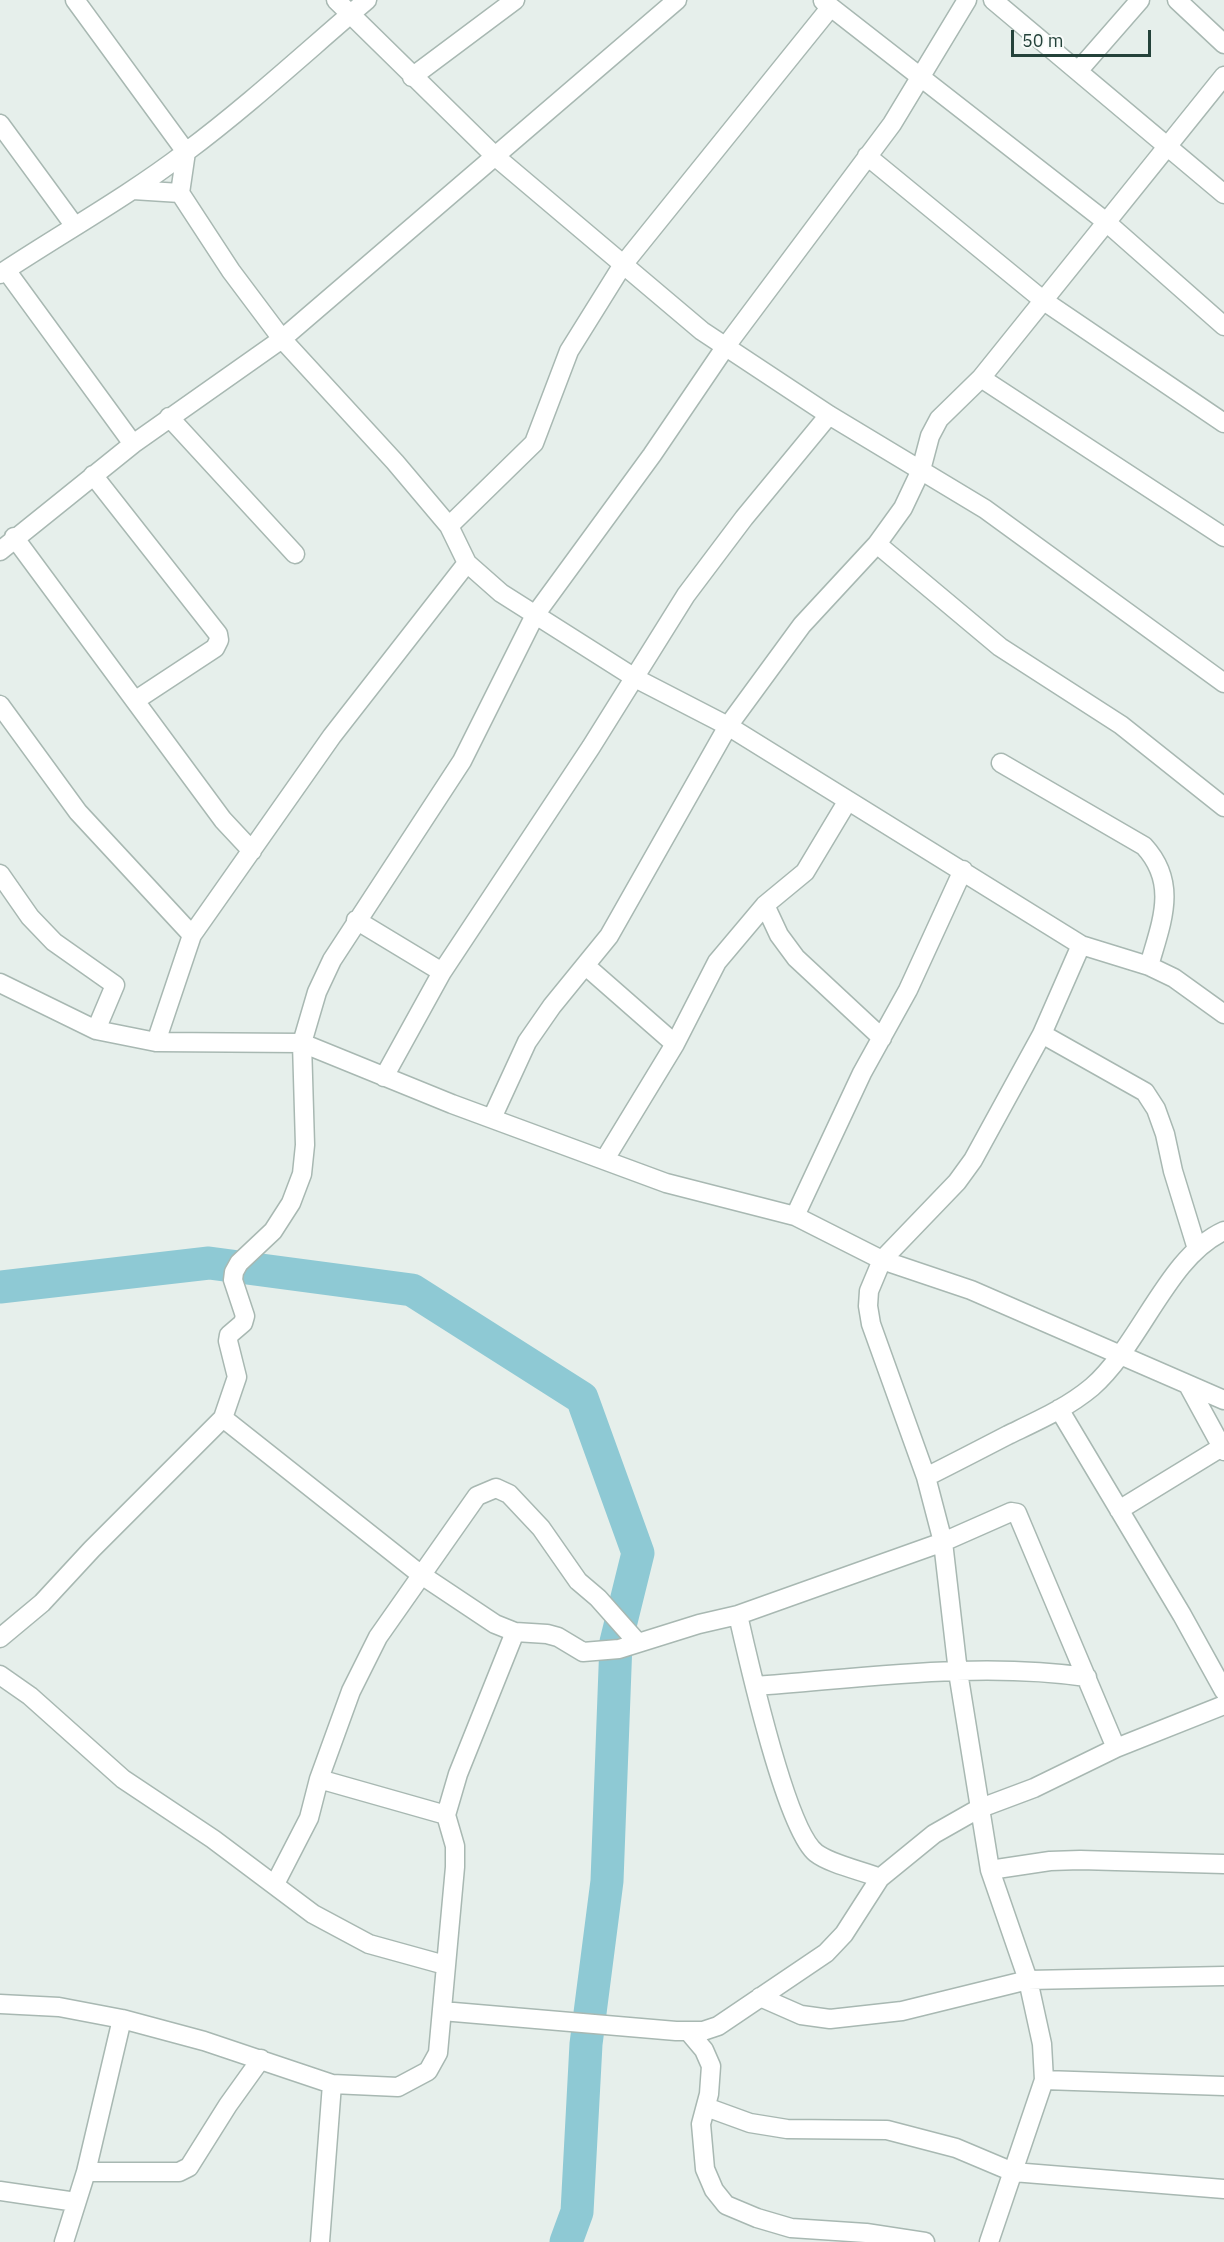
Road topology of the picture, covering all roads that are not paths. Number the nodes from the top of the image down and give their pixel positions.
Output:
1 (75, 0) edge
2 (336, 0) edge
3 (367, 0) edge
4 (515, 0) edge
5 (676, 0) edge
6 (993, 0) edge
7 (1140, 0) edge
8 (1177, 0) edge
9 (965, 1) edge
10 (826, 4) edge
11 (351, 14) junction
12 (1224, 44) edge
13 (1078, 71) junction
14 (1224, 76) edge
15 (412, 77) junction
16 (920, 79) junction
17 (0, 124) edge
18 (1166, 145) junction
19 (186, 152) junction
20 (867, 156) junction
21 (496, 157) junction
22 (133, 190) junction
23 (180, 193) junction
24 (1224, 194) edge
25 (1105, 220) junction
26 (74, 225) junction
27 (622, 266) junction
28 (3, 272) edge
29 (1044, 301) junction
30 (1224, 326) edge
31 (282, 339) junction
32 (726, 346) junction
33 (981, 378) junction
34 (829, 415) junction
35 (169, 417) junction
36 (1224, 423) edge
37 (132, 444) junction
38 (921, 470) junction
39 (93, 475) junction
40 (450, 526) junction
41 (14, 537) junction
42 (1224, 537) edge
43 (877, 544) junction
44 (0, 551) edge
45 (295, 554) dead end
46 (467, 563) junction
47 (535, 615) junction
48 (635, 678) junction
49 (1224, 683) edge
50 (136, 700) junction
51 (0, 705) edge
52 (728, 726) junction
53 (1001, 763) dead end
54 (848, 802) junction
55 (1224, 807) edge
56 (252, 851) junction
57 (963, 870) junction
58 (0, 874) edge
59 (765, 905) junction
60 (356, 920) junction
61 (192, 935) junction
62 (1081, 945) junction
63 (586, 966) junction
64 (1149, 966) junction
65 (442, 972) junction
66 (0, 983) edge
67 (1224, 1014) edge
68 (96, 1030) junction
69 (1042, 1034) junction
70 (882, 1038) junction
71 (156, 1042) junction
72 (302, 1043) junction
73 (675, 1044) junction
74 (384, 1077) junction
75 (492, 1118) junction
76 (605, 1159) junction
77 (795, 1216) junction
78 (1224, 1231) edge
79 (1197, 1249) junction
80 (882, 1260) junction
81 (1123, 1356) junction
82 (1188, 1385) junction
83 (1224, 1400) edge
84 (1059, 1409) junction
85 (223, 1418) junction
86 (1223, 1449) edge
87 (926, 1477) junction
88 (1119, 1510) junction
89 (943, 1542) junction
90 (420, 1574) junction
91 (738, 1615) junction
92 (515, 1632) junction
93 (0, 1638) edge
94 (638, 1643) junction
95 (958, 1672) junction
96 (0, 1675) edge
97 (1087, 1677) junction
98 (755, 1686) junction
99 (1224, 1691) edge
100 (1224, 1705) edge
101 (1116, 1748) junction
102 (319, 1779) junction
103 (978, 1809) junction
104 (446, 1815) junction
105 (1224, 1864) edge
106 (990, 1870) junction
107 (880, 1878) junction
108 (275, 1884) junction
109 (445, 1965) junction
110 (1224, 1976) edge
111 (1028, 1980) junction
112 (760, 1997) junction
113 (0, 2004) edge
114 (442, 2011) junction
115 (122, 2019) junction
116 (688, 2031) junction
117 (261, 2059) junction
118 (1044, 2080) junction
119 (332, 2084) junction
120 (1224, 2086) edge
121 (706, 2107) junction
122 (86, 2172) junction
123 (1013, 2172) junction
124 (1224, 2189) edge
125 (0, 2191) edge
126 (76, 2202) junction
127 (791, 2235) edge
128 (64, 2242) edge
129 (320, 2242) edge
130 (925, 2242) edge
131 (989, 2242) edge

1 - 19 street
2 - 11 street
3 - 11 street
4 - 15 street
5 - 21 street
6 - 13 street
7 - 13 street
8 - 12 street
9 - 16 street
10 - 16 street
10 - 27 street
11 - 15 street
11 - 19 street
13 - 18 street
14 - 18 street
15 - 21 street
16 - 20 street
16 - 25 street
17 - 26 street
18 - 24 street
18 - 25 street
19 - 22 street
19 - 23 street
20 - 29 street
20 - 32 street
21 - 27 street
21 - 31 street
22 - 23 street
22 - 26 street
23 - 31 street
25 - 29 street
25 - 30 street
26 - 28 street
27 - 32 street
27 - 40 street
28 - 37 street
29 - 33 street
29 - 36 street
31 - 35 street
31 - 40 street
32 - 34 street
32 - 47 street
33 - 38 street
33 - 42 street
34 - 38 street
34 - 48 street
35 - 37 street
35 - 45 street
37 - 39 street
38 - 43 street
38 - 49 street
39 - 41 street
39 - 50 street
40 - 46 street
41 - 44 street
41 - 50 street
43 - 52 street
43 - 55 street
46 - 47 street
46 - 56 street
47 - 48 street
47 - 60 street
48 - 52 street
48 - 65 street
50 - 56 street
51 - 61 street
52 - 54 street
52 - 63 street
53 - 64 street
54 - 57 street
54 - 59 street
56 - 61 street
57 - 62 street
57 - 70 street
58 - 68 street
59 - 70 street
59 - 73 street
60 - 65 street
60 - 72 street
61 - 71 street
62 - 64 street
62 - 69 street
63 - 73 street
63 - 75 street
64 - 67 street
65 - 74 street
66 - 68 street
68 - 71 street
69 - 79 street
69 - 80 street
70 - 77 street
71 - 72 street
72 - 74 street
72 - 85 street
73 - 76 street
74 - 75 street
75 - 76 street
76 - 77 street
77 - 80 street
78 - 79 street
79 - 81 street
80 - 81 street
80 - 87 street
81 - 82 street
81 - 84 street
82 - 83 street
82 - 86 street
84 - 87 street
84 - 88 street
85 - 90 street
85 - 93 street
86 - 88 street
87 - 89 street
88 - 99 street
89 - 91 street
89 - 95 street
89 - 97 street
90 - 92 street
90 - 94 street
90 - 102 street
91 - 94 street
91 - 98 street
92 - 94 street
92 - 104 street
95 - 97 street
95 - 98 street
95 - 103 street
96 - 108 street
97 - 101 street
98 - 107 street
100 - 101 street
101 - 103 street
102 - 104 street
102 - 108 street
103 - 106 street
103 - 107 street
104 - 109 street
105 - 106 street
106 - 111 street
107 - 112 street
108 - 109 street
109 - 114 street
110 - 111 street
111 - 112 street
111 - 118 street
112 - 116 street
113 - 115 street
114 - 116 street
114 - 119 street
115 - 117 street
115 - 122 street
116 - 121 street
117 - 119 street
117 - 122 street
118 - 120 street
118 - 123 street
119 - 129 street
121 - 123 street
121 - 127 street
122 - 126 street
123 - 124 street
123 - 131 street
125 - 126 street
126 - 128 street
127 - 130 street

